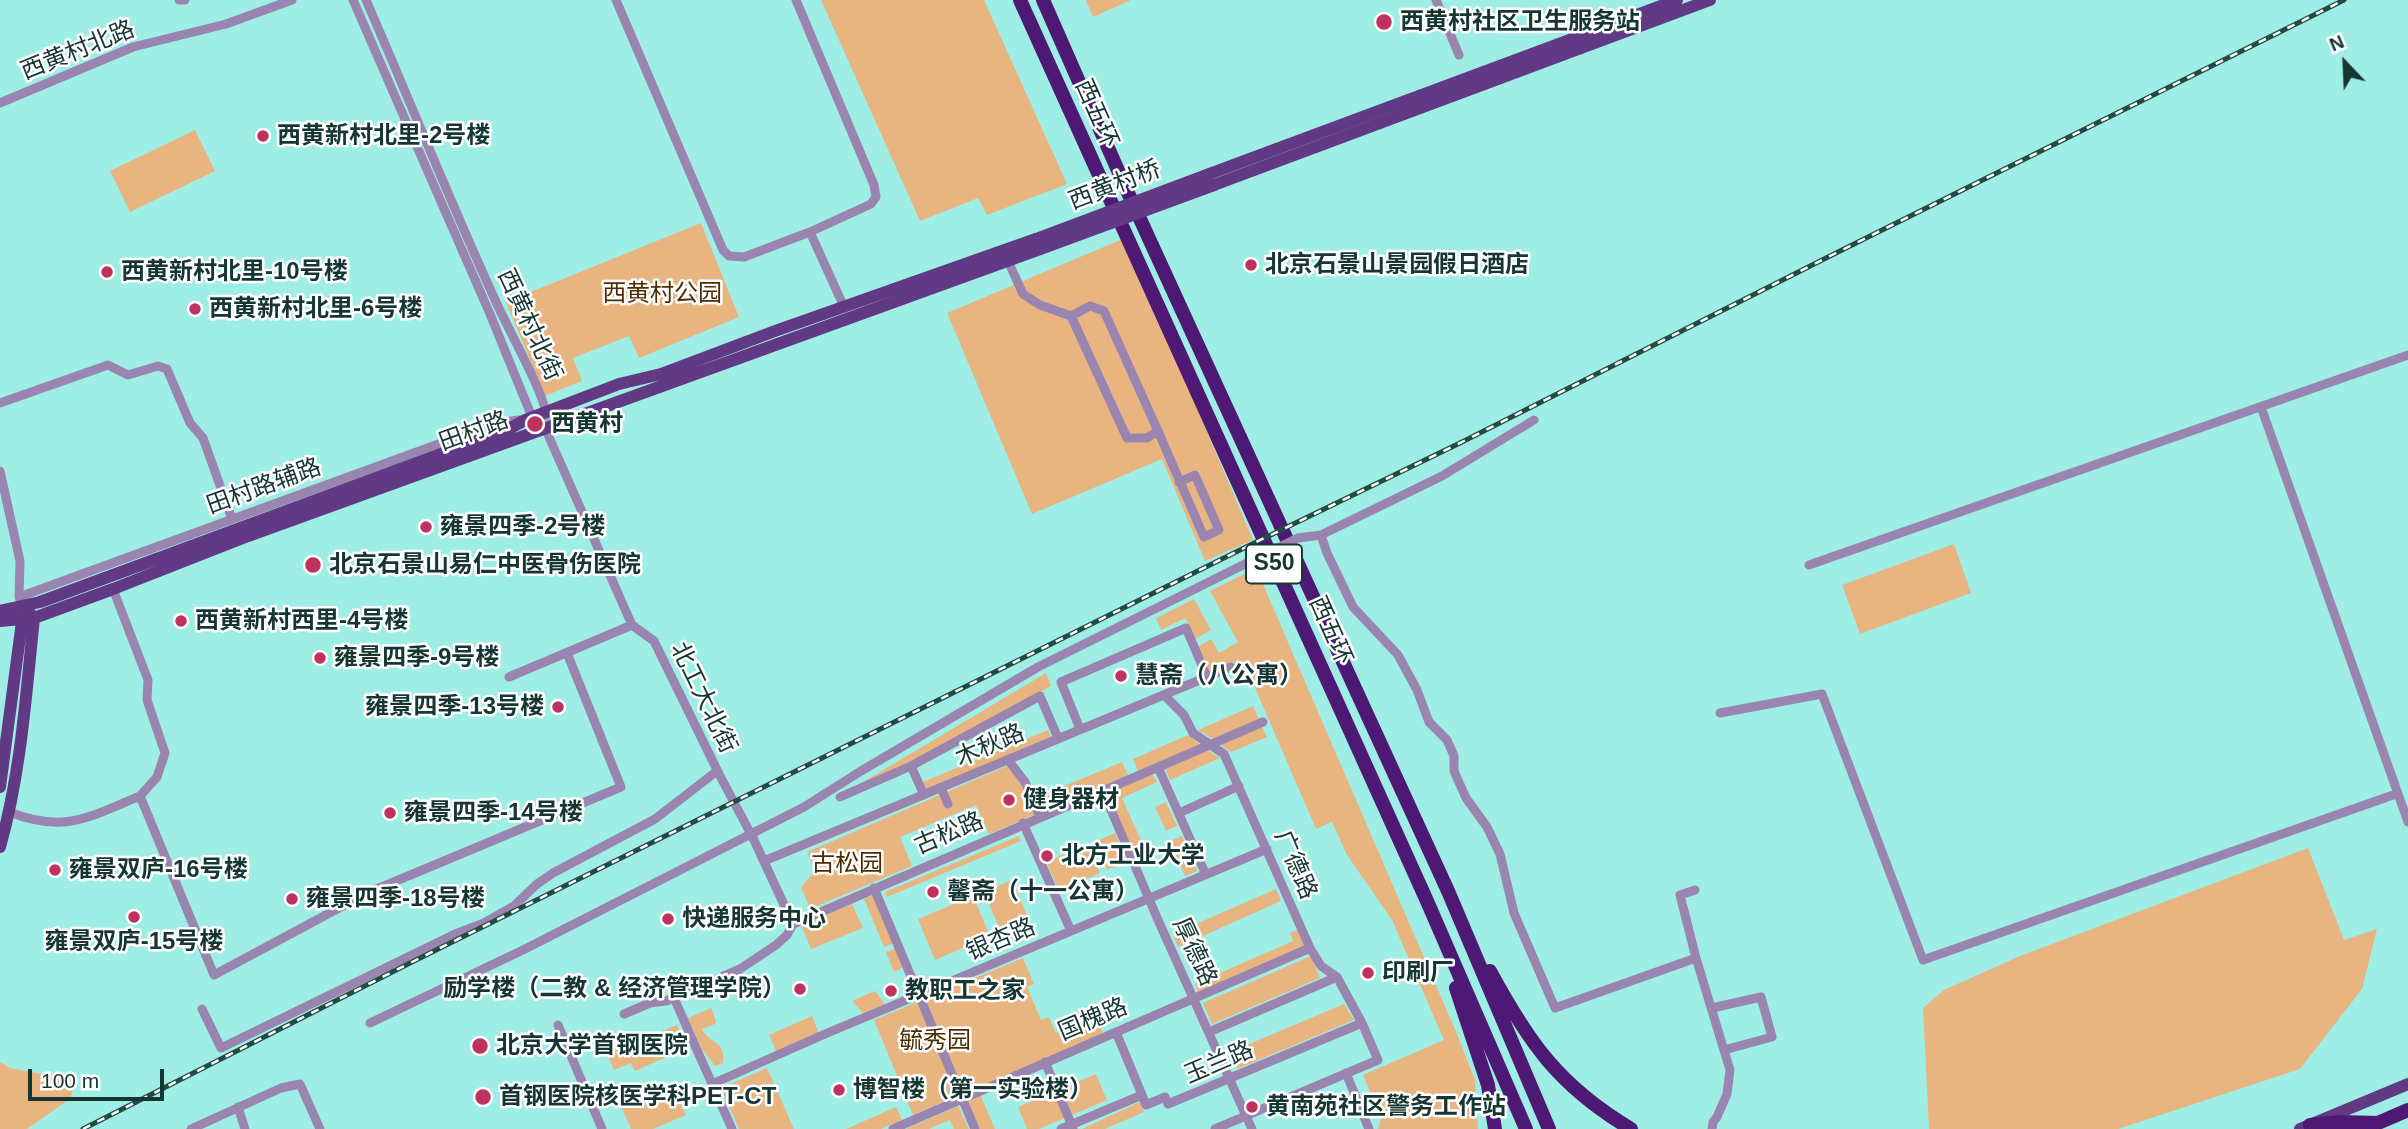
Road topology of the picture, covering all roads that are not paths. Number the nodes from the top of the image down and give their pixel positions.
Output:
1 (179, 0) edge
2 (185, 0) edge
3 (292, 0) edge
4 (353, 0) edge
5 (366, 0) edge
6 (616, 0) edge
7 (796, 0) edge
8 (1020, 0) edge
9 (1043, 0) edge
10 (1436, 0) edge
11 (1677, 0) edge
12 (1710, 0) edge
13 (1459, 55) dead end
14 (0, 103) edge
15 (1212, 179) junction
16 (810, 232) junction
17 (1038, 244) junction
18 (1008, 261) junction
19 (844, 307) junction
20 (1071, 316) junction
21 (2408, 355) edge
22 (0, 403) edge
23 (2261, 407) junction
24 (547, 412) junction
25 (529, 418) junction
26 (1534, 420) dead end
27 (545, 428) junction
28 (1158, 431) junction
29 (0, 471) edge
30 (1179, 482) junction
31 (232, 519) junction
32 (1321, 535) junction
33 (191, 540) junction
34 (1809, 565) dead end
35 (113, 589) junction
36 (25, 610) junction
37 (0, 611) edge
38 (0, 621) edge
39 (632, 625) junction
40 (567, 653) junction
41 (1231, 667) dead end
42 (509, 677) dead end
43 (1207, 677) junction
44 (1164, 695) junction
45 (1720, 713) dead end
46 (1263, 722) dead end
47 (1080, 730) junction
48 (1058, 738) junction
49 (1211, 745) junction
50 (1008, 760) junction
51 (912, 766) junction
52 (1158, 767) junction
53 (717, 771) junction
54 (1239, 786) junction
55 (0, 787) edge
56 (941, 788) junction
57 (1103, 790) junction
58 (2396, 794) junction
59 (924, 795) junction
60 (140, 796) junction
61 (840, 797) dead end
62 (948, 804) dead end
63 (9, 812) junction
64 (1178, 813) junction
65 (1040, 817) junction
66 (2408, 822) edge
67 (1024, 823) junction
68 (752, 836) junction
69 (0, 847) edge
70 (1267, 849) junction
71 (764, 861) junction
72 (1206, 875) junction
73 (874, 888) junction
74 (1695, 890) dead end
75 (1448, 891) junction
76 (1149, 900) junction
77 (1426, 901) junction
78 (793, 924) junction
79 (1071, 931) junction
80 (1310, 948) junction
81 (1696, 958) junction
82 (1337, 977) junction
83 (919, 995) junction
84 (674, 998) junction
85 (1194, 998) junction
86 (1712, 1008) junction
87 (202, 1009) dead end
88 (624, 1014) dead end
89 (370, 1023) dead end
90 (1362, 1023) junction
91 (558, 1024) dead end
92 (1116, 1032) junction
93 (1209, 1032) junction
94 (1724, 1050) junction
95 (1045, 1062) junction
96 (1346, 1073) junction
97 (1230, 1079) junction
98 (712, 1084) junction
99 (2408, 1084) edge
100 (1142, 1095) junction
101 (962, 1098) junction
102 (237, 1107) junction
103 (2408, 1110) edge
104 (1246, 1115) junction
105 (2371, 1126) edge
106 (1072, 1127) edge
107 (2305, 1127) edge
108 (191, 1129) edge
109 (246, 1129) edge
110 (320, 1129) edge
111 (602, 1129) edge
112 (732, 1129) edge
113 (893, 1129) edge
114 (975, 1129) edge
115 (1061, 1129) edge
116 (1214, 1129) edge
117 (1252, 1129) edge
118 (1369, 1129) edge
119 (1495, 1129) edge
120 (1526, 1129) edge
121 (1549, 1129) edge
122 (1631, 1129) edge
123 (1712, 1129) edge

1 - 2 street
3 - 14 street, 西黄村北路
4 - 25 street, 西黄村北街
5 - 24 street, 西黄村北街
6 - 16 street
7 - 16 street
8 - 77 highway, 西五环 / S50
9 - 75 highway, 西五环 / S50
10 - 13 street
11 - 15 main road
12 - 15 main road
15 - 17 main road, 西黄村桥, bridge
16 - 19 street
17 - 18 main road, 田村路
17 - 19 main road, 田村路
18 - 20 street
18 - 27 main road, 田村路
19 - 24 main road, 田村路
20 - 28 street
20 - 28 street
21 - 23 street
22 - 31 street
23 - 34 street
23 - 58 street
24 - 25 main road, 田村路
24 - 27 street, 西黄村北街
25 - 27 street, 西黄村北街
25 - 31 street, 田村路辅路
25 - 33 main road, 田村路
26 - 32 street
27 - 35 main road, 田村路
27 - 39 street, 北工大北街
28 - 30 street
29 - 36 street
30 - 30 street
31 - 33 street, 田村路辅路
32 - 68 street, bridge
32 - 81 street
33 - 36 main road, 田村路
35 - 36 main road, 田村路
35 - 60 street
36 - 37 main road
36 - 38 main road, 田村路
36 - 55 main road
36 - 63 main road
39 - 40 street
39 - 53 street, 北工大北街
40 - 42 street
40 - 60 street
41 - 43 street, 木秋路
43 - 44 street, 木秋路
43 - 47 street
44 - 47 street, 木秋路
44 - 49 street, 广德路
45 - 58 street
46 - 49 street, 古松路
47 - 48 street, 木秋路
48 - 50 street, 木秋路
48 - 51 street
49 - 52 street, 古松路
49 - 54 street, 广德路
50 - 56 street, 木秋路
50 - 65 street
51 - 59 street
51 - 61 street
52 - 57 street, 古松路
52 - 64 street
53 - 68 street, 北工大北街
53 - 87 street
54 - 64 street
54 - 70 street, 广德路
56 - 59 street, 木秋路
56 - 62 street
57 - 65 street, 古松路
57 - 76 street, 厚德路
58 - 66 street
59 - 71 street, 木秋路
60 - 63 street
63 - 69 main road
64 - 72 street
65 - 67 street, 古松路
67 - 73 street, 古松路
67 - 79 street
68 - 71 street, 北工大北街
68 - 89 street
70 - 72 street, 银杏路
70 - 80 street, 广德路
71 - 78 street, 北工大北街
72 - 76 street, 银杏路
73 - 78 street, 古松路
73 - 83 street
74 - 81 street
75 - 121 highway, 西五环 / S50
75 - 122 highway
76 - 79 street, 银杏路
76 - 85 street, 厚德路
77 - 119 highway
77 - 120 highway, 西五环 / S50
78 - 84 street, 古松路
79 - 83 street, 银杏路
80 - 82 street, 广德路
80 - 85 street, 国槐路
81 - 86 street
82 - 90 street, 广德路
82 - 93 street
83 - 98 street, 银杏路
83 - 101 street
84 - 88 street, 古松路
84 - 98 street
85 - 92 street, 国槐路
85 - 93 street, 厚德路
86 - 94 street
86 - 94 street
90 - 96 street, 广德路
90 - 97 street, 玉兰路
91 - 111 street
92 - 95 street, 国槐路
92 - 100 street
93 - 97 street, 厚德路
94 - 123 street
95 - 101 street, 国槐路
95 - 106 street
96 - 104 street
96 - 118 street
97 - 100 street, 玉兰路
97 - 104 street, 厚德路
98 - 112 street
99 - 107 main road
100 - 106 street
101 - 113 street, 国槐路
101 - 114 street
102 - 108 street
102 - 109 street
102 - 110 street
103 - 105 highway
104 - 116 street
104 - 117 street, 厚德路
105 - 107 highway
106 - 115 street

